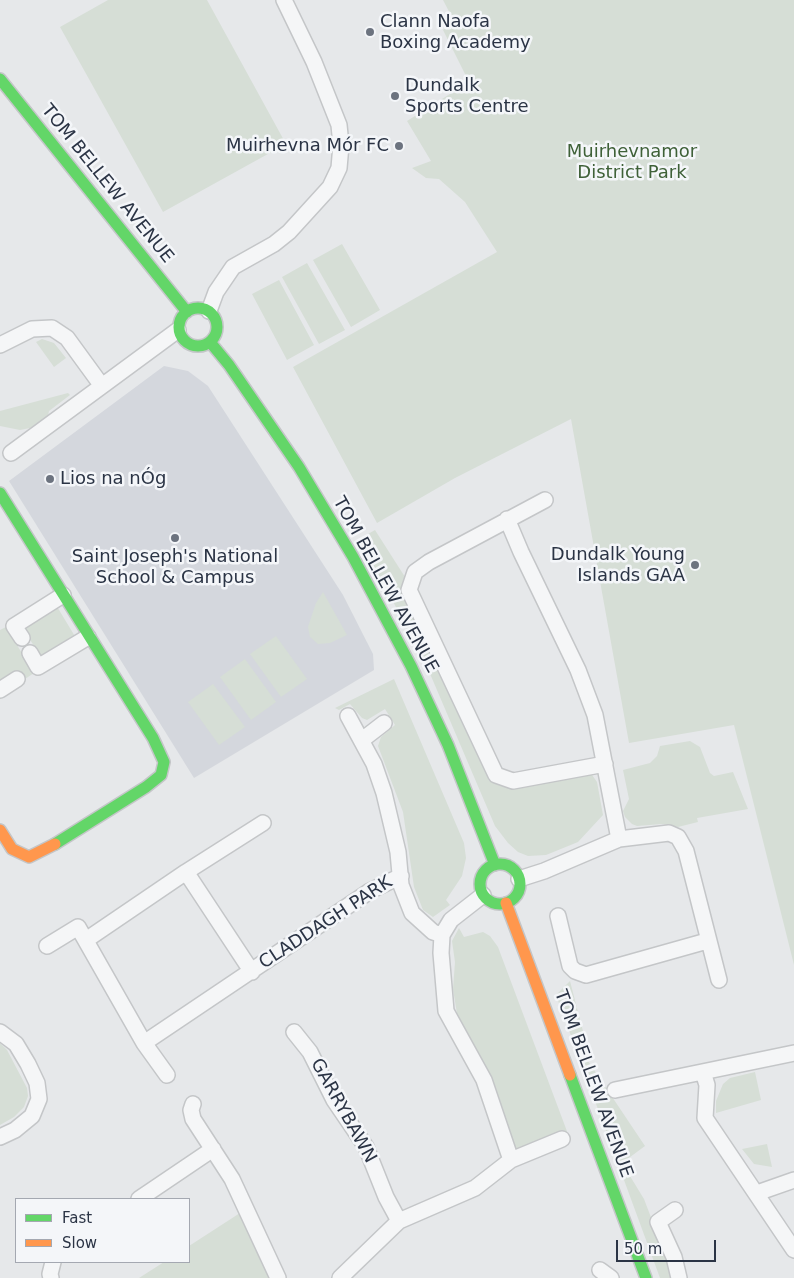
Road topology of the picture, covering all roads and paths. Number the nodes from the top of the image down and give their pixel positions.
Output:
1 (284, 0) edge
2 (0, 79) edge
3 (209, 311) junction
4 (187, 312) junction
5 (178, 330) junction
6 (210, 342) junction
7 (0, 345) edge
8 (102, 386) junction
9 (11, 453) dead end
10 (0, 493) edge
11 (545, 500) dead end
12 (508, 519) junction
13 (63, 596) junction
14 (88, 637) junction
15 (22, 638) dead end
16 (30, 653) dead end
17 (17, 680) dead end
18 (0, 690) edge
19 (348, 716) dead end
20 (384, 723) dead end
21 (362, 740) junction
22 (605, 764) junction
23 (262, 823) dead end
24 (0, 830) edge
25 (619, 839) junction
26 (495, 865) junction
27 (186, 872) junction
28 (400, 876) junction
29 (519, 879) junction
30 (483, 895) junction
31 (506, 904) junction
32 (558, 916) dead end
33 (442, 935) junction
34 (86, 940) junction
35 (707, 941) junction
36 (47, 946) dead end
37 (252, 972) junction
38 (719, 980) dead end
39 (0, 1032) edge
40 (294, 1032) dead end
41 (144, 1043) junction
42 (794, 1053) edge
43 (703, 1072) junction
44 (167, 1076) dead end
45 (615, 1090) dead end
46 (193, 1104) dead end
47 (0, 1137) edge
48 (562, 1139) dead end
49 (213, 1149) junction
50 (511, 1160) junction
51 (794, 1180) edge
52 (757, 1193) junction
53 (140, 1198) edge
54 (675, 1210) dead end
55 (399, 1221) junction
56 (794, 1250) edge
57 (52, 1263) edge
58 (51, 1278) edge
59 (278, 1278) edge
60 (340, 1278) edge
61 (646, 1278) edge
62 (679, 1278) edge

1 - 3 street
2 - 4 street, TOM BELLEW AVENUE
3 - 4 street
3 - 6 street
4 - 5 street
5 - 6 street
5 - 8 street
6 - 26 street, TOM BELLEW AVENUE
7 - 8 street
8 - 9 street
10 - 13 street
11 - 12 street
12 - 22 street
12 - 22 street
13 - 14 street
13 - 15 street
14 - 16 street
14 - 24 street
17 - 18 street
19 - 21 street, CLADDAGH PARK
20 - 21 street
21 - 28 street, CLADDAGH PARK
22 - 25 street
23 - 27 street
25 - 29 street
25 - 35 street
26 - 29 street
26 - 30 street
27 - 34 street
27 - 37 street, CLADDAGH PARK
28 - 33 street, CLADDAGH PARK
28 - 37 street, CLADDAGH PARK
29 - 31 street
30 - 31 street
30 - 33 street
31 - 61 street, TOM BELLEW AVENUE
32 - 35 street
33 - 50 street
34 - 36 street
34 - 41 street
35 - 38 street
37 - 41 street, CLADDAGH PARK
39 - 47 street
40 - 55 street, GARRYBAWN
41 - 44 street
42 - 43 street
43 - 45 street
43 - 52 street
46 - 49 street
48 - 50 street
49 - 53 street
49 - 59 street
50 - 55 street
51 - 52 street
52 - 56 street
54 - 62 street
55 - 60 street
57 - 58 street

